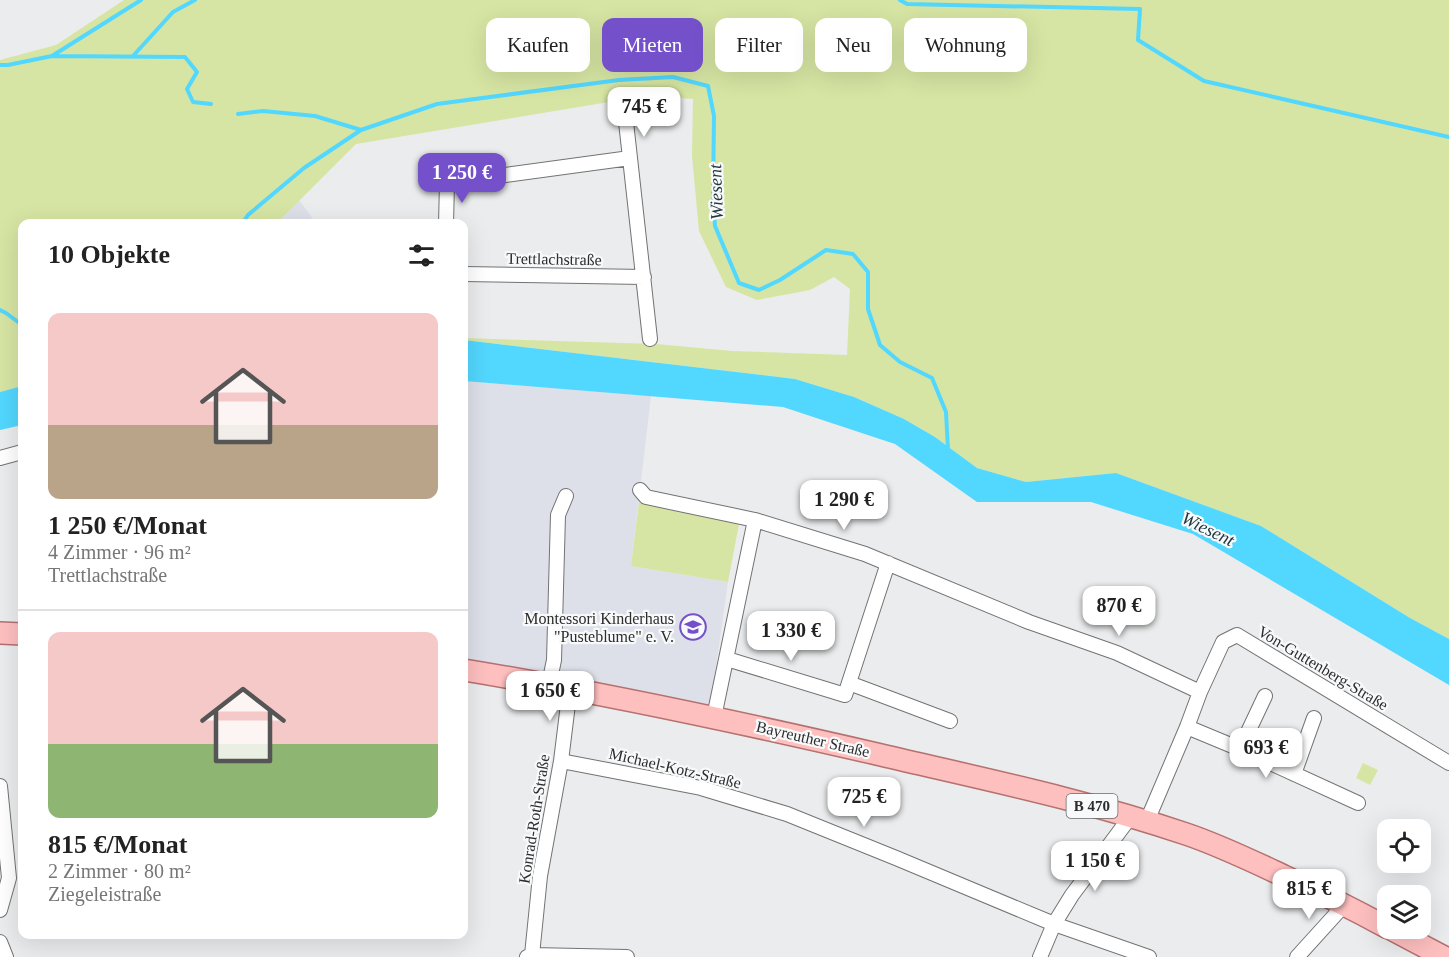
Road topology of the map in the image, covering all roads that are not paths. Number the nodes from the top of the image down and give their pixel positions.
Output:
1 (626, 122) dead end
2 (630, 158) junction
3 (446, 219) edge
4 (468, 274) edge
5 (644, 278) junction
6 (650, 339) dead end
7 (18, 453) edge
8 (0, 458) edge
9 (640, 490) dead end
10 (566, 496) dead end
11 (755, 520) junction
12 (888, 563) junction
13 (0, 633) edge
14 (18, 634) edge
15 (727, 658) junction
16 (468, 671) edge
17 (849, 683) junction
18 (560, 686) junction
19 (1200, 692) junction
20 (1265, 696) dead end
21 (714, 717) junction
22 (1314, 718) dead end
23 (950, 721) dead end
24 (1187, 727) junction
25 (1240, 749) junction
26 (561, 760) junction
27 (1449, 763) edge
28 (1294, 774) junction
29 (0, 786) edge
30 (1358, 803) dead end
31 (1, 806) edge
32 (1139, 819) junction
33 (16, 878) edge
34 (1345, 904) junction
35 (0, 910) edge
36 (1377, 922) edge
37 (1054, 924) junction
38 (1409, 939) edge
39 (0, 942) edge
40 (530, 956) edge
41 (6, 957) edge
42 (627, 957) edge
43 (1040, 957) edge
44 (1149, 957) edge
45 (1297, 957) edge
46 (1444, 957) edge

1 - 2 street
2 - 3 street
2 - 5 street
4 - 5 street, Trettlachstraße
5 - 6 street
7 - 8 street
9 - 11 street
10 - 18 street, Konrad-Roth-Straße
11 - 12 street
11 - 15 street
12 - 17 street
12 - 19 street
13 - 14 main road
15 - 17 street
15 - 21 street
16 - 18 main road, Bayreuther Straße / B 470
17 - 23 street
18 - 21 main road, Bayreuther Straße / B 470
18 - 26 street, Konrad-Roth-Straße
19 - 24 street, Von-Guttenberg-Straße
19 - 27 street, Von-Guttenberg-Straße
20 - 25 street
21 - 32 main road, Bayreuther Straße / B 470
22 - 28 street
24 - 25 street
24 - 32 street, Von-Guttenberg-Straße
25 - 28 street
26 - 37 street, Michael-Kotz-Straße
26 - 40 street, Konrad-Roth-Straße
28 - 30 street
29 - 31 street
31 - 33 street
32 - 34 main road, Bayreuther Straße / B 470
32 - 37 street, Von-Guttenberg-Straße
33 - 35 street
34 - 36 main road, Bayreuther Straße / B 470
34 - 45 street
37 - 43 street, Von-Guttenberg-Straße
37 - 44 street, Michael-Kotz-Straße
38 - 46 main road, Bayreuther Straße / B 470
39 - 41 street
40 - 42 street

